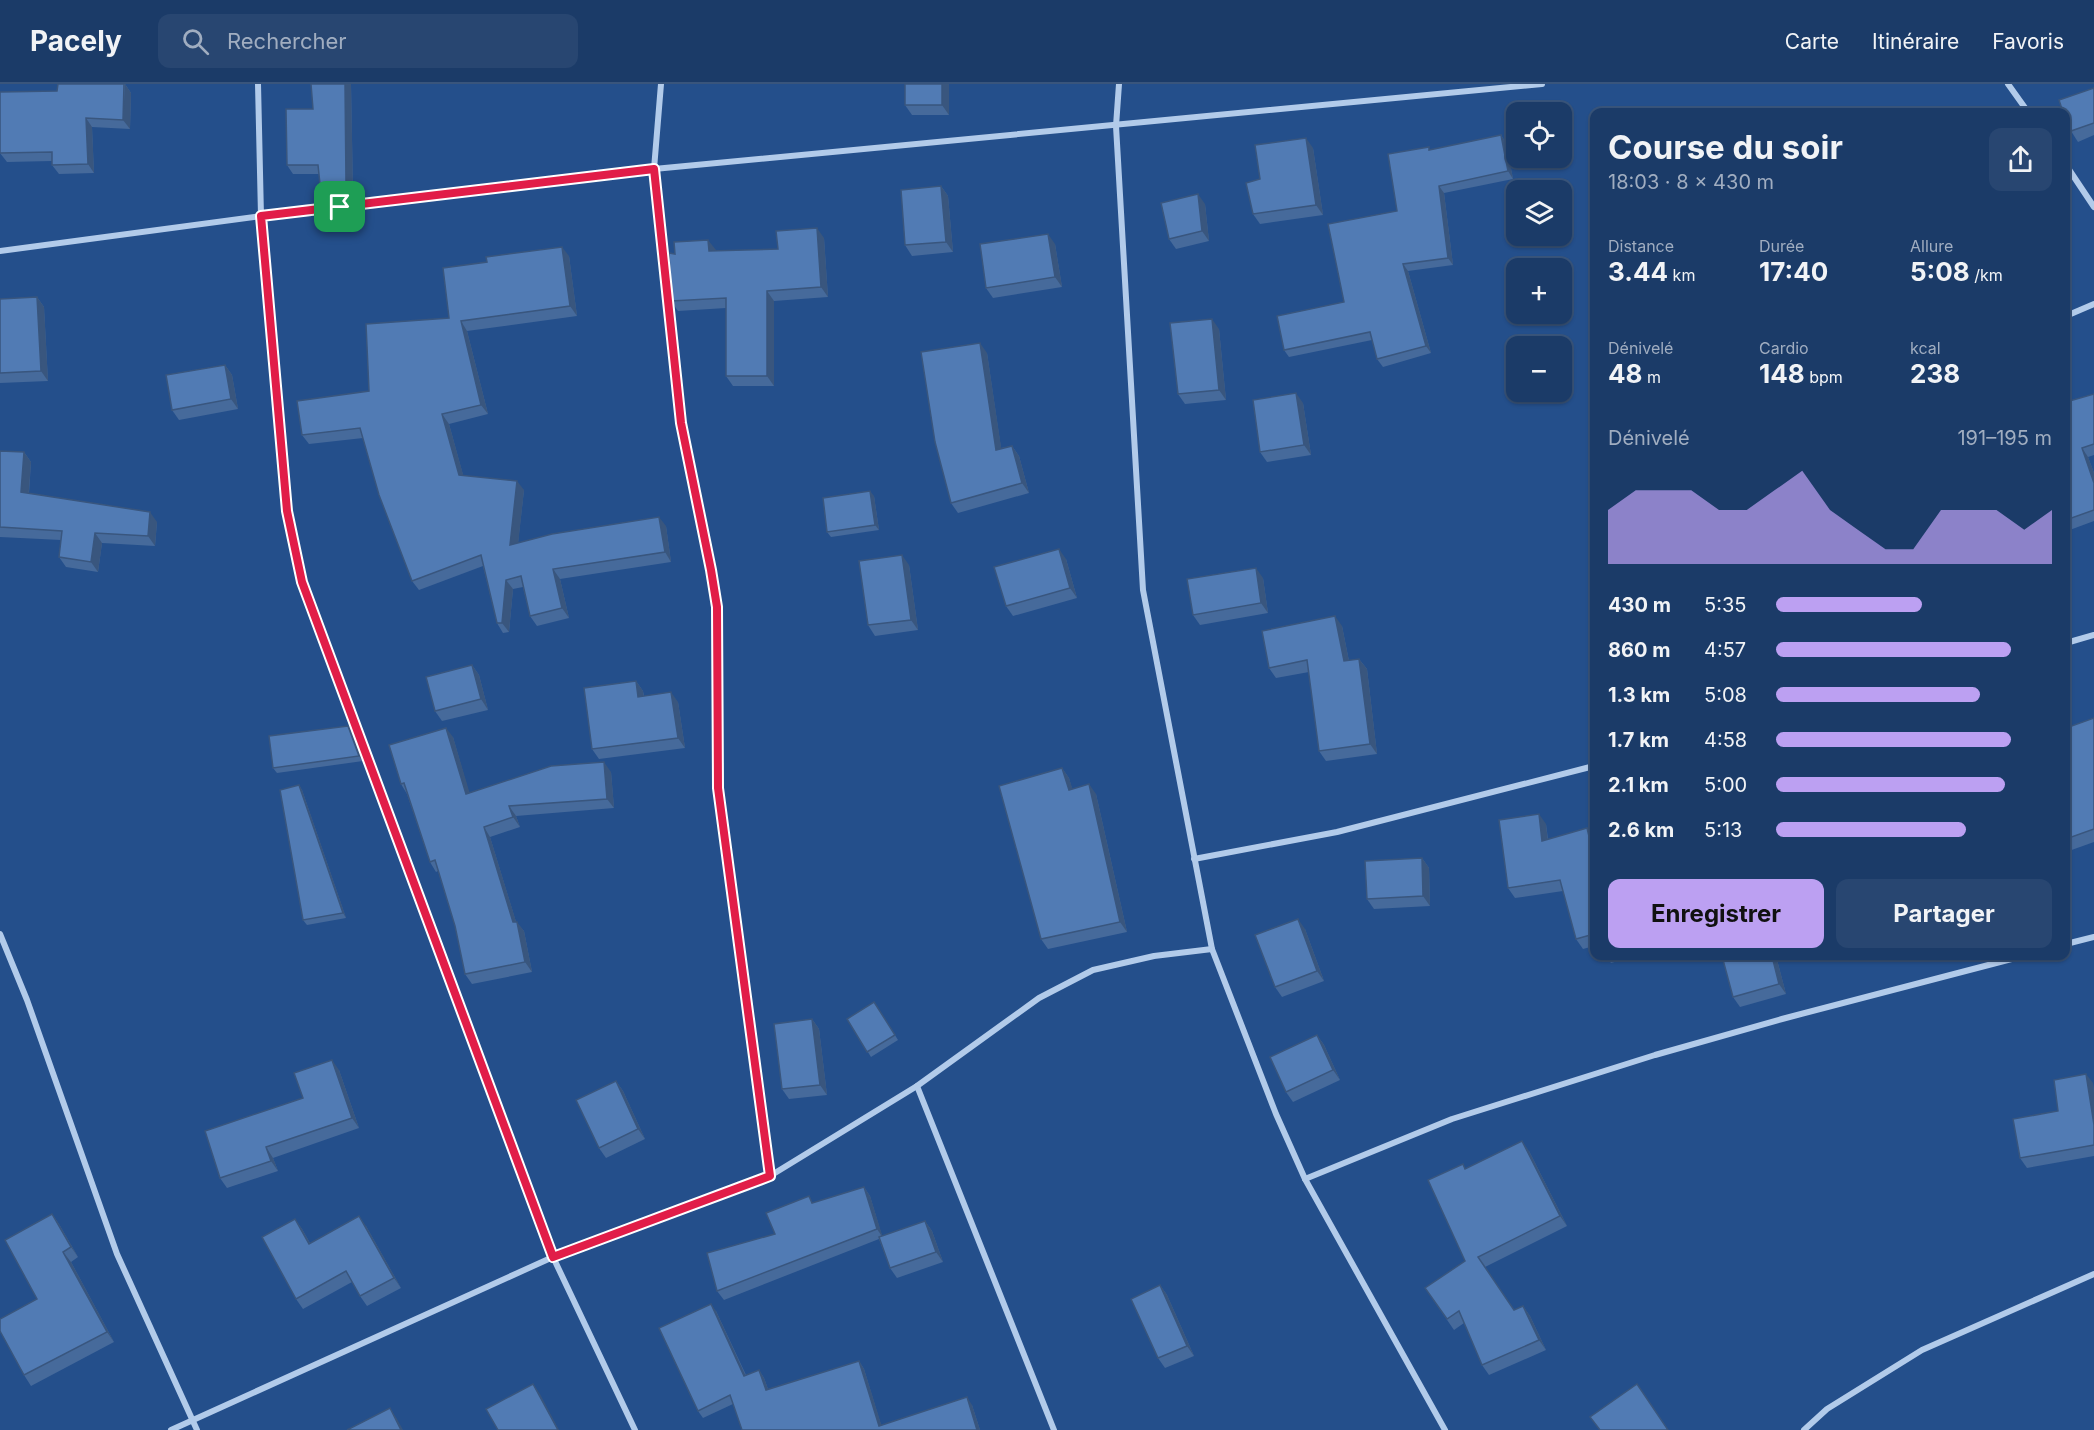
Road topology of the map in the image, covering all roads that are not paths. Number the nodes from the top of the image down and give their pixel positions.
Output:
1 (258, 84) edge
2 (661, 84) edge
3 (1119, 84) edge
4 (1542, 84) edge
5 (2008, 84) edge
6 (2025, 108) edge
7 (1116, 126) junction
8 (654, 169) junction
9 (2070, 171) edge
10 (2094, 207) edge
11 (261, 216) junction
12 (0, 251) edge
13 (2094, 304) edge
14 (2070, 314) edge
15 (2094, 635) edge
16 (2070, 642) edge
17 (1590, 767) edge
18 (1194, 859) junction
19 (0, 934) edge
20 (2094, 937) edge
21 (2070, 943) edge
22 (1212, 949) junction
23 (2008, 960) edge
24 (917, 1086) junction
25 (770, 1176) junction
26 (1305, 1179) junction
27 (553, 1257) junction
28 (2094, 1274) edge
29 (193, 1420) junction
30 (171, 1430) edge
31 (197, 1430) edge
32 (634, 1430) edge
33 (1054, 1430) edge
34 (1445, 1430) edge
35 (1804, 1430) edge

1 - 11 street
2 - 8 street
3 - 7 street
4 - 7 street
5 - 6 street
7 - 8 street
7 - 18 street
8 - 11 street
8 - 25 street
9 - 10 street
11 - 12 street
11 - 27 street
13 - 14 street
15 - 16 street
17 - 18 street
18 - 22 street
19 - 29 street
20 - 21 street
22 - 24 street
22 - 26 street
23 - 26 street
24 - 25 street
24 - 33 street
25 - 27 street
26 - 34 street
27 - 29 street
27 - 32 street
28 - 35 street
29 - 30 street
29 - 31 street

